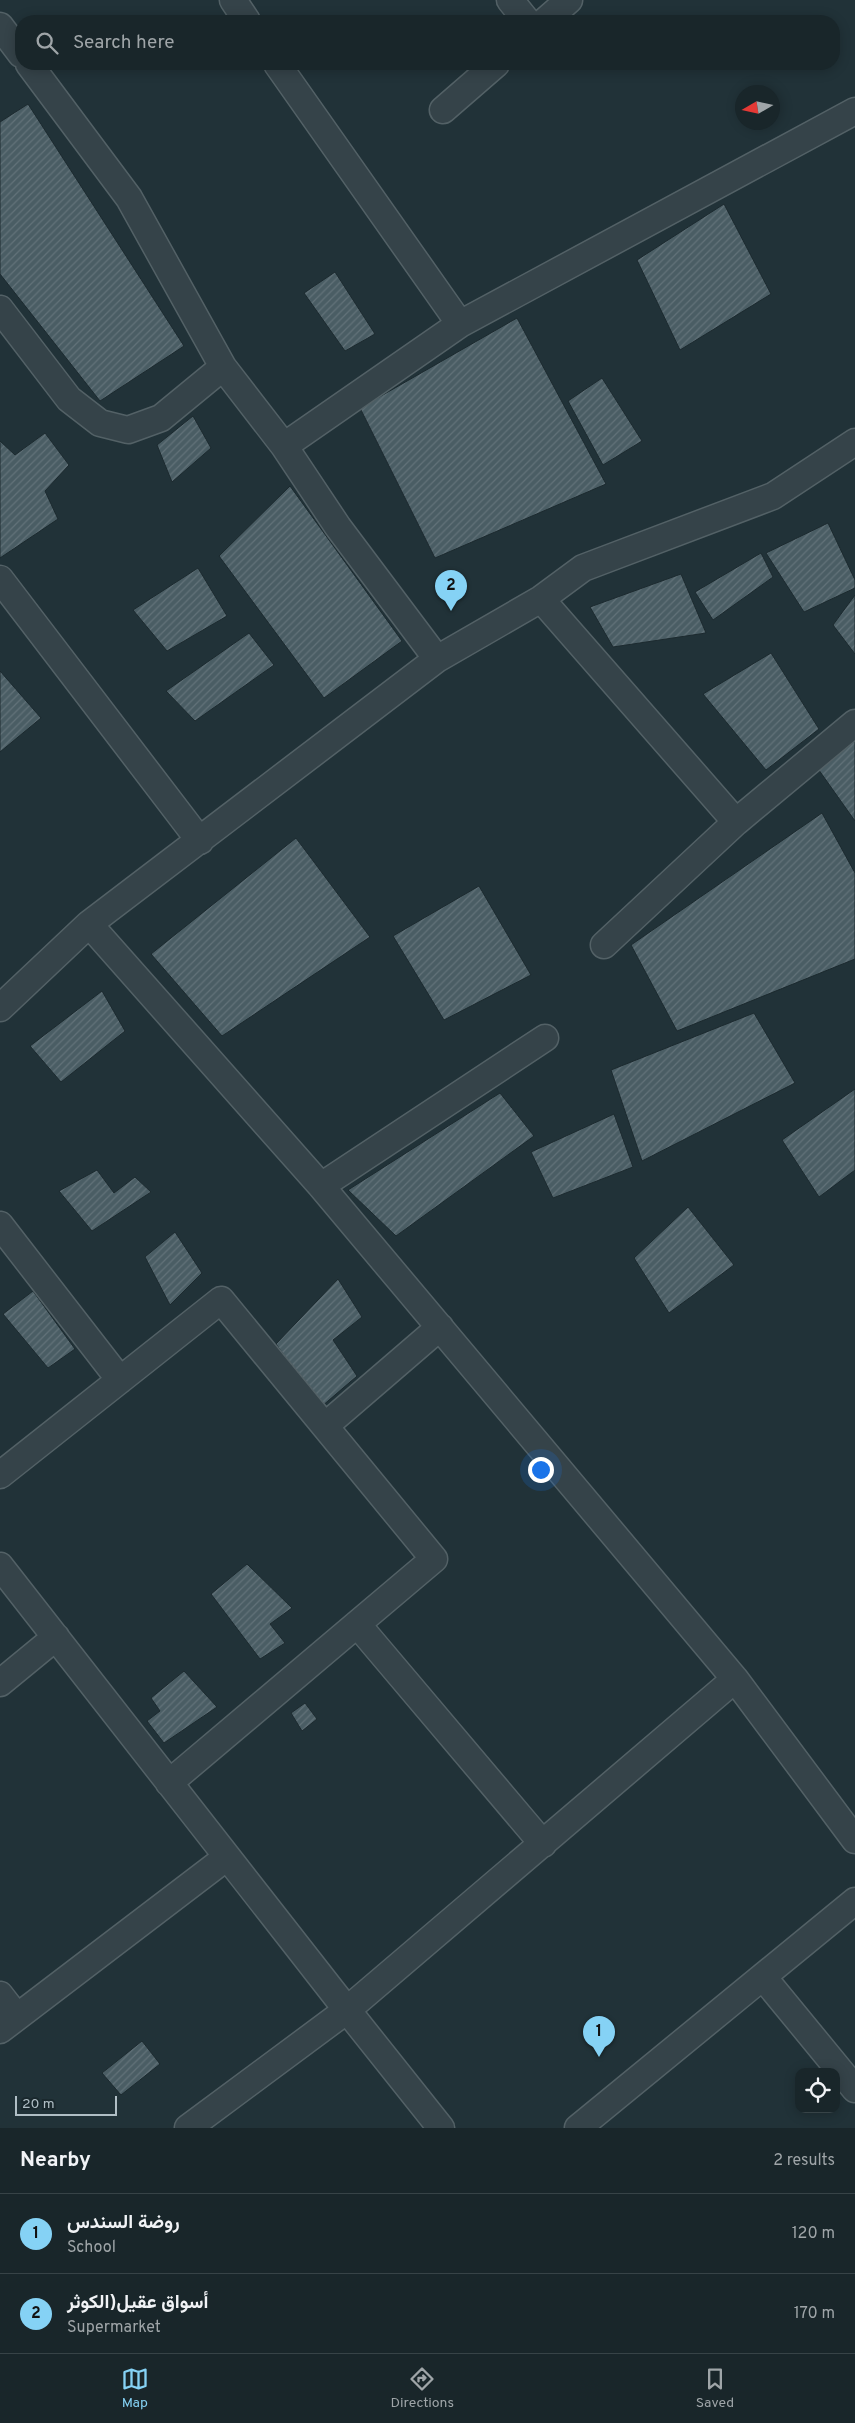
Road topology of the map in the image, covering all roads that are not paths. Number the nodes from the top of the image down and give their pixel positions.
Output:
1 (233, 0) edge
2 (510, 0) edge
3 (569, 0) edge
4 (244, 15) edge
5 (522, 15) edge
6 (552, 15) edge
7 (0, 26) edge
8 (15, 46) edge
9 (33, 70) edge
10 (281, 70) edge
11 (489, 70) edge
12 (443, 110) dead end
13 (855, 111) edge
14 (0, 309) edge
15 (460, 324) junction
16 (223, 367) junction
17 (855, 442) edge
18 (284, 446) junction
19 (4, 591) edge
20 (541, 599) junction
21 (437, 659) junction
22 (855, 723) edge
23 (736, 822) junction
24 (200, 840) junction
25 (89, 924) junction
26 (604, 945) dead end
27 (0, 1008) edge
28 (545, 1038) dead end
29 (322, 1186) junction
30 (0, 1225) edge
31 (440, 1328) junction
32 (120, 1380) junction
33 (325, 1426) junction
34 (0, 1475) edge
35 (0, 1566) edge
36 (356, 1624) junction
37 (56, 1637) junction
38 (735, 1679) junction
39 (0, 1683) edge
40 (170, 1783) junction
41 (855, 1840) edge
42 (544, 1844) junction
43 (227, 1857) junction
44 (855, 1901) edge
45 (763, 1977) junction
46 (0, 1995) edge
47 (347, 2010) junction
48 (9, 2024) edge
49 (855, 2089) edge
50 (188, 2128) edge
51 (441, 2128) edge
52 (578, 2128) edge

1 - 4 street
2 - 5 street
3 - 6 street
7 - 8 street
9 - 16 street
10 - 15 street
11 - 12 street
13 - 15 street
14 - 16 street
15 - 18 street
16 - 18 street
17 - 20 street
18 - 21 street
19 - 24 street
20 - 21 street
20 - 23 street
21 - 24 street
22 - 23 street
23 - 26 street
24 - 25 street
25 - 27 street
25 - 29 street
28 - 29 street
29 - 31 street
30 - 32 street
31 - 33 street
31 - 38 street
32 - 33 street
32 - 34 street
33 - 36 street
35 - 37 street
36 - 40 street
36 - 42 street
37 - 39 street
37 - 40 street
38 - 41 street
38 - 42 street
40 - 43 street
42 - 47 street
43 - 47 street
43 - 48 street
44 - 45 street
45 - 49 street
45 - 52 street
46 - 48 street
47 - 50 street
47 - 51 street

